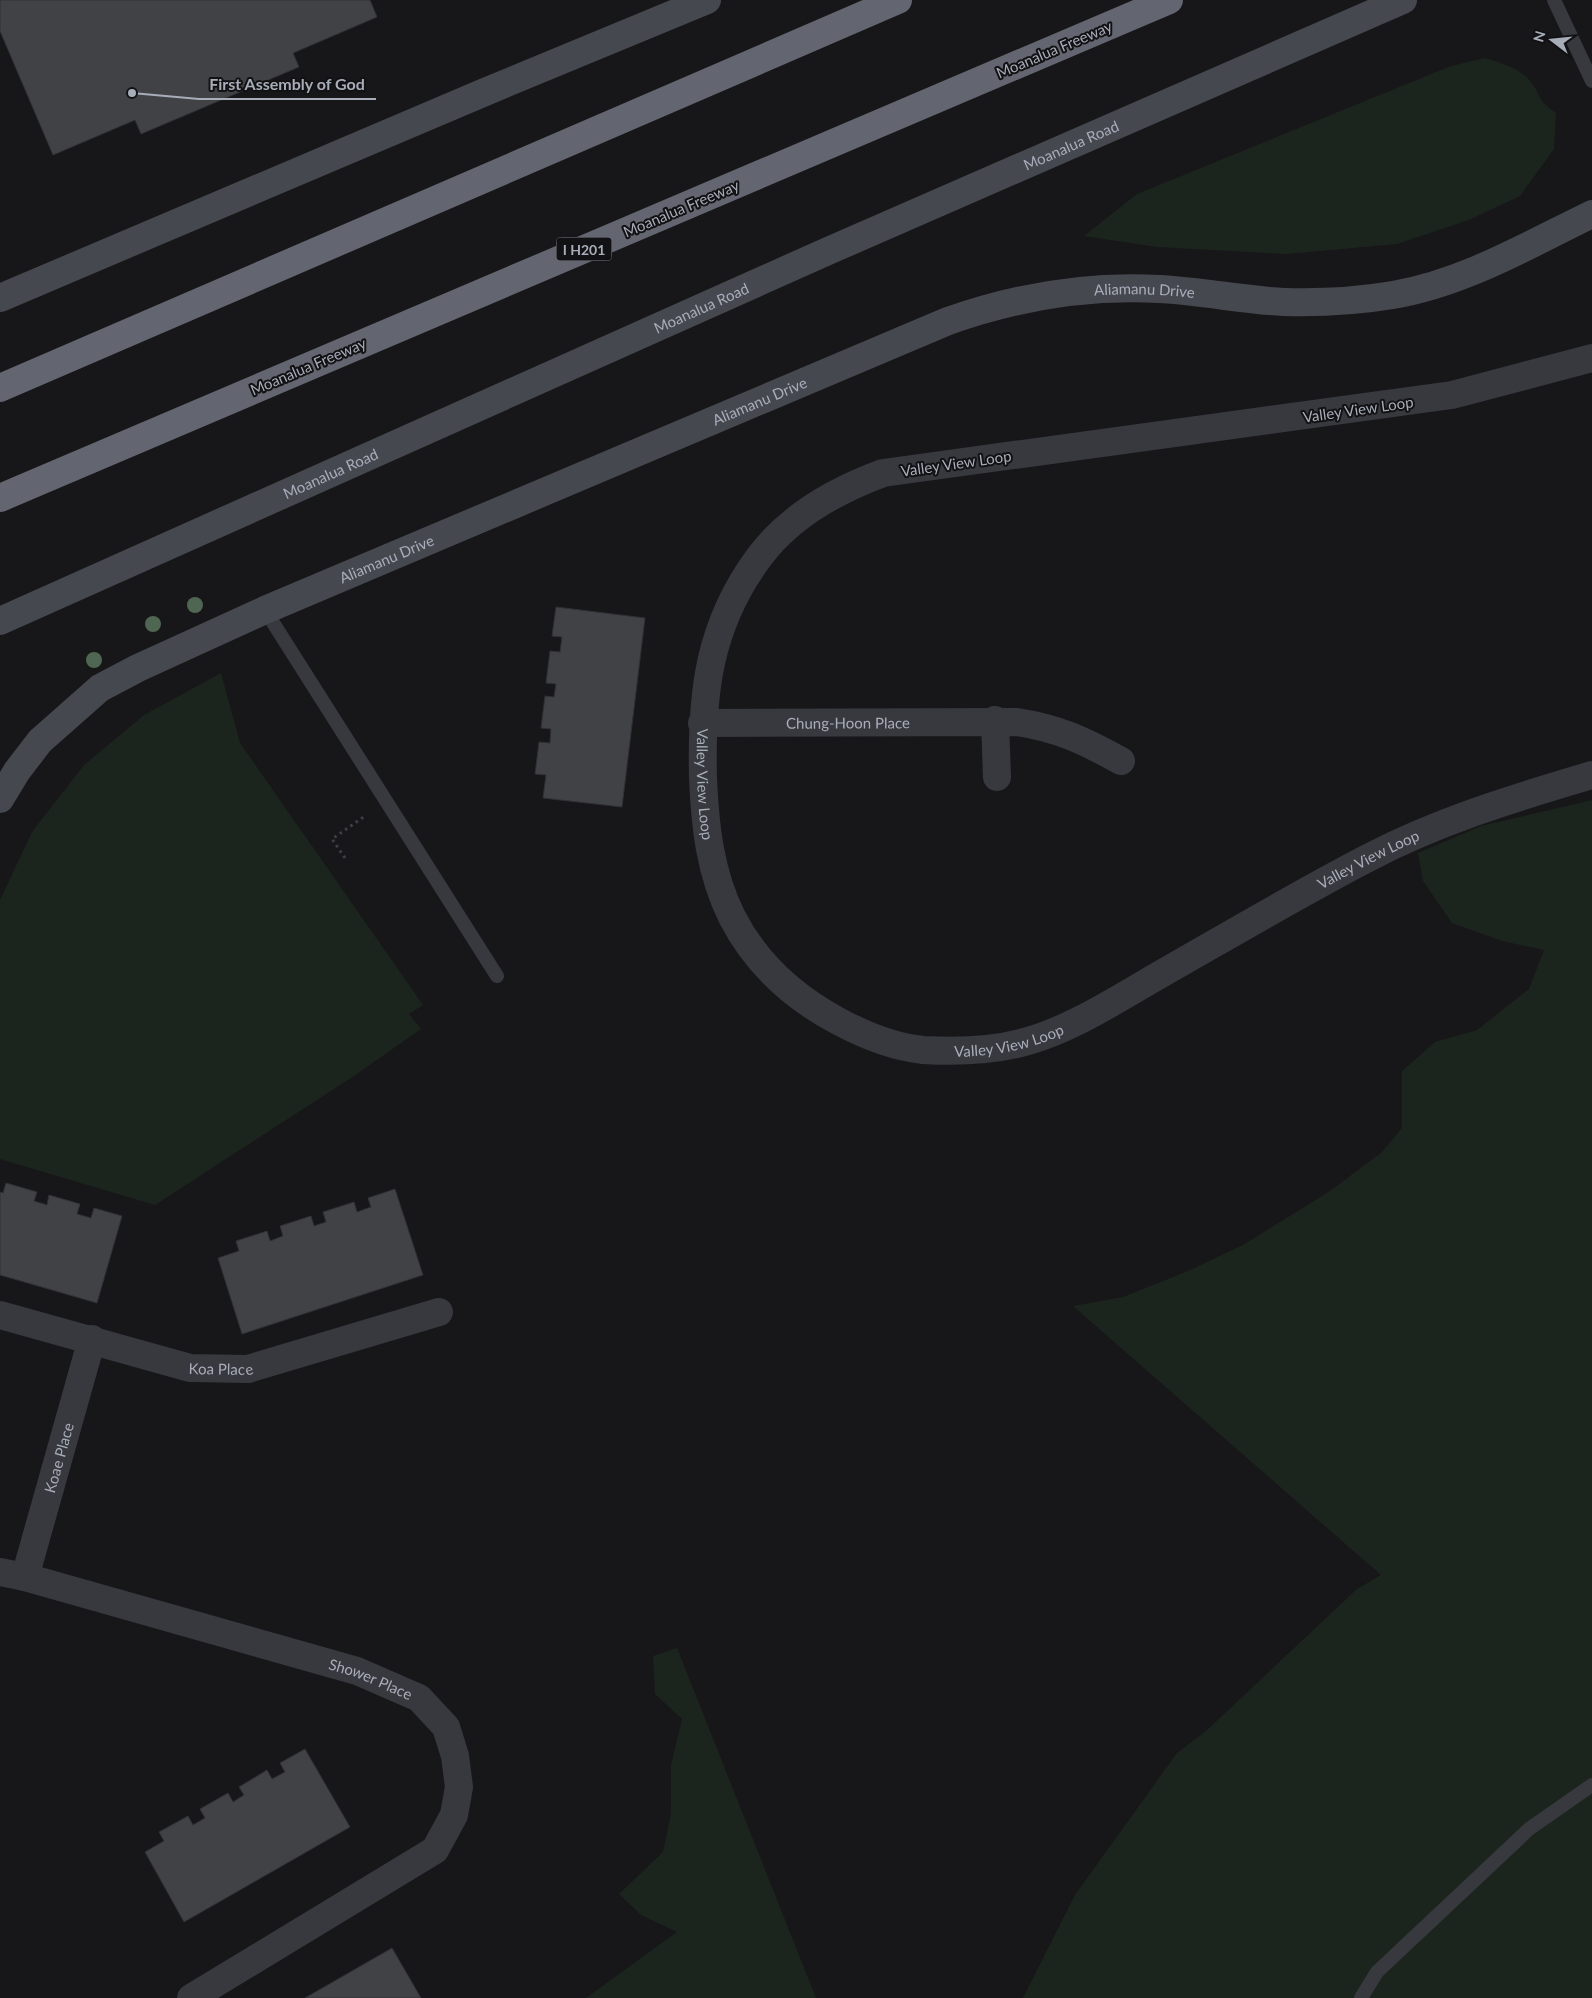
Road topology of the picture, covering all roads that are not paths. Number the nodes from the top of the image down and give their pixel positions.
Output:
1 (707, 0) edge
2 (898, 0) edge
3 (1169, 0) edge
4 (1403, 0) edge
5 (1554, 0) edge
6 (1592, 81) edge
7 (1592, 214) edge
8 (0, 298) edge
9 (1592, 358) edge
10 (0, 388) edge
11 (0, 498) edge
12 (265, 610) junction
13 (0, 621) edge
14 (995, 720) junction
15 (702, 723) junction
16 (1121, 761) dead end
17 (1592, 776) edge
18 (997, 777) dead end
19 (0, 800) edge
20 (497, 976) dead end
21 (439, 1312) dead end
22 (0, 1315) edge
23 (92, 1340) junction
24 (12, 1574) edge
25 (1592, 1785) edge
26 (192, 1998) edge
27 (1361, 1998) edge

1 - 8 street
2 - 10 highway
3 - 11 highway, Moanalua Freeway / I H201
4 - 13 street, Moanalua Road
5 - 6 lane
7 - 12 street, Aliamanu Drive
9 - 15 street, Valley View Loop
12 - 19 street, Aliamanu Drive
12 - 20 lane
14 - 15 street, Chung-Hoon Place
14 - 16 street, Chung-Hoon Place
14 - 18 street
15 - 17 street, Valley View Loop
21 - 23 street, Koa Place
22 - 23 street, Koa Place
23 - 24 street, Koae Place
24 - 26 street, Shower Place
25 - 27 lane

